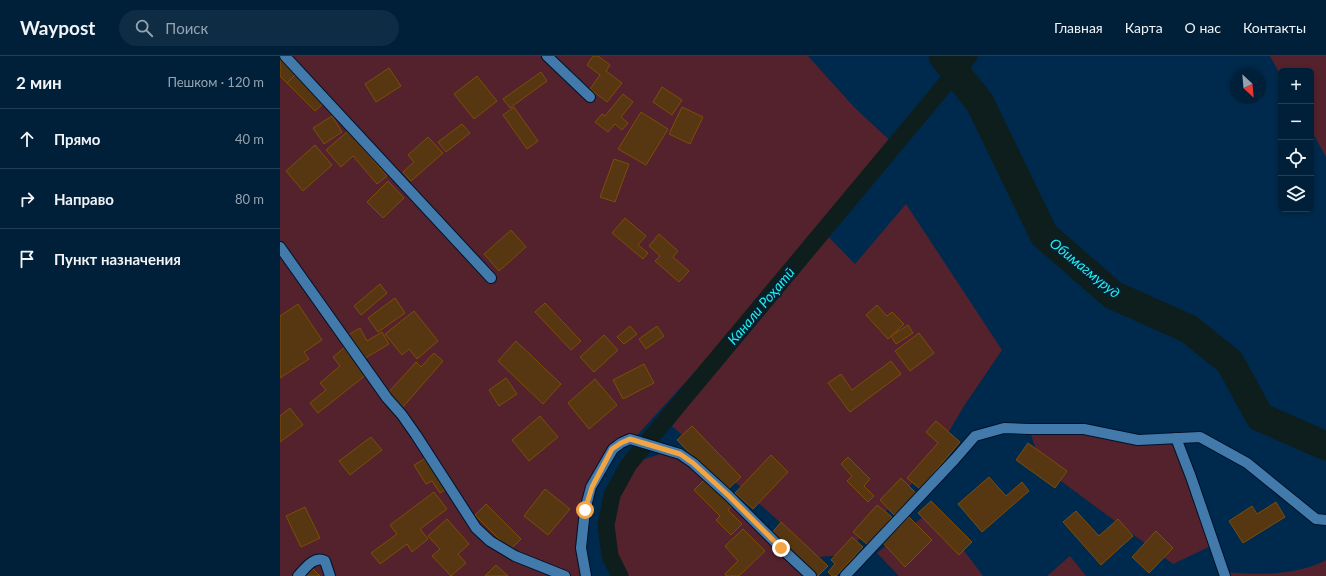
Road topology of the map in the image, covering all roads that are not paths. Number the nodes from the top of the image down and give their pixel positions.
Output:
1 (285, 56) edge
2 (547, 56) edge
3 (590, 98) dead end
4 (280, 247) edge
5 (491, 278) dead end
6 (1176, 438) junction
7 (1326, 520) edge
8 (298, 576) edge
9 (330, 576) edge
10 (565, 576) edge
11 (586, 576) edge
12 (811, 576) edge
13 (845, 576) edge
14 (1225, 576) edge

1 - 5 street
2 - 3 street
4 - 10 street
6 - 7 street
6 - 13 street
6 - 14 street
8 - 9 street
11 - 12 street

